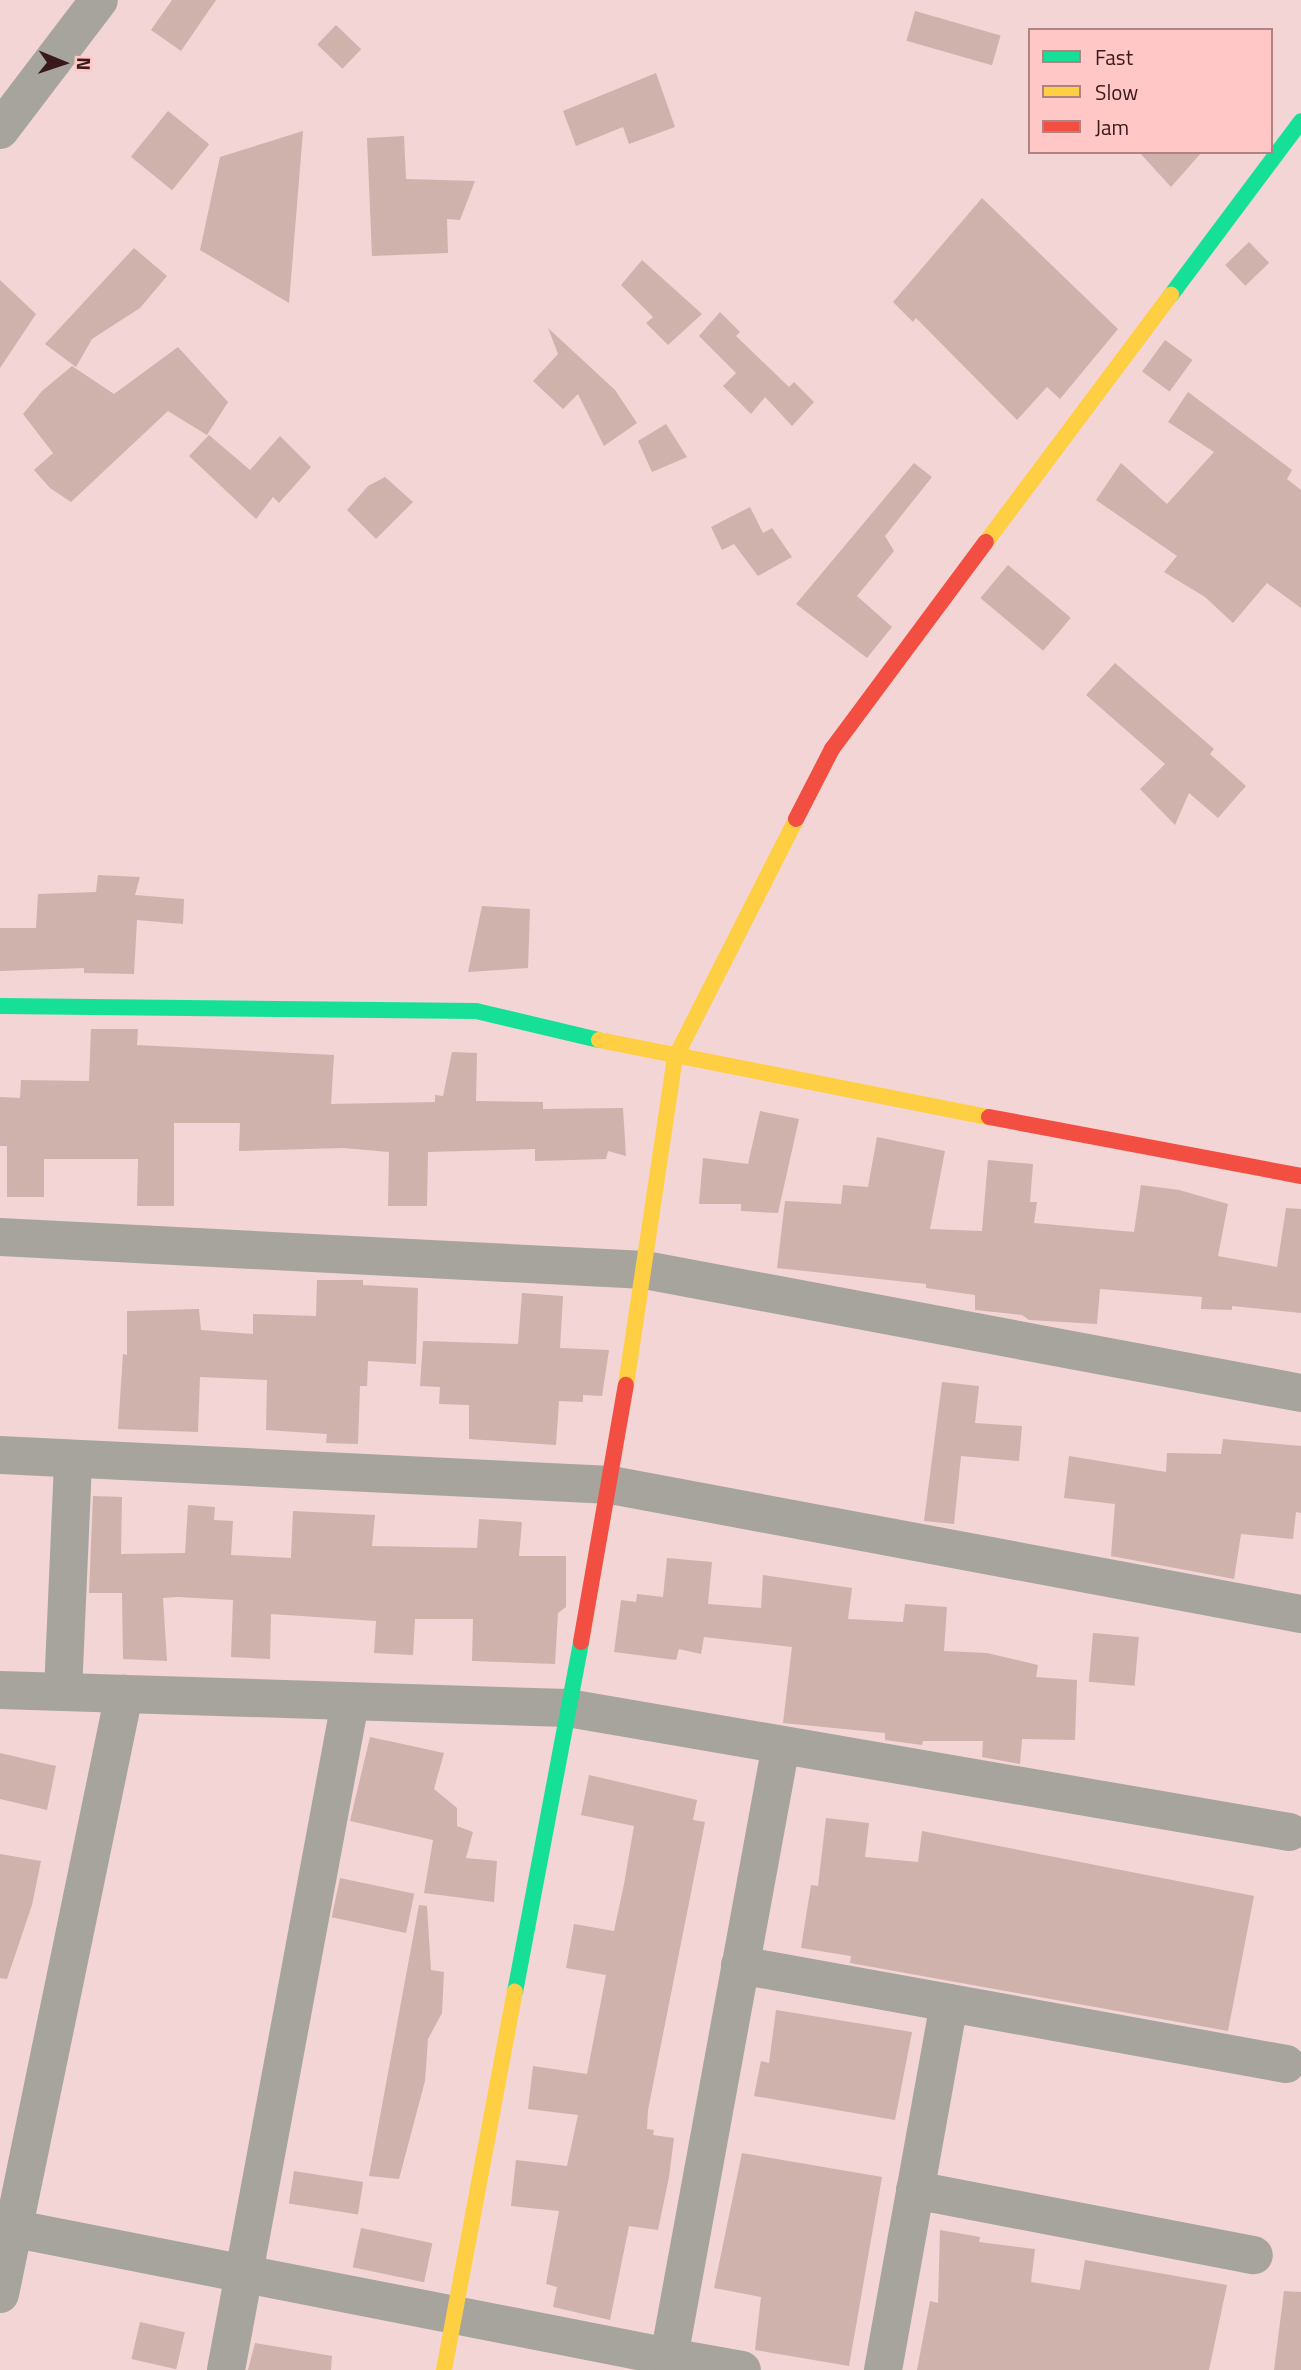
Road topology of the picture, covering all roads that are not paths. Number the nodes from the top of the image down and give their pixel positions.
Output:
1 (99, 0) edge
2 (1301, 121) edge
3 (0, 130) edge
4 (0, 1006) edge
5 (675, 1058) junction
6 (1301, 1176) edge
7 (0, 1237) edge
8 (645, 1270) junction
9 (1301, 1393) edge
10 (0, 1455) edge
11 (73, 1459) junction
12 (611, 1485) junction
13 (1301, 1614) edge
14 (0, 1690) edge
15 (62, 1692) junction
16 (124, 1694) junction
17 (350, 1702) junction
18 (568, 1708) junction
19 (781, 1745) junction
20 (1289, 1832) dead end
21 (740, 1965) junction
22 (949, 2003) junction
23 (1286, 2064) dead end
24 (915, 2190) junction
25 (6, 2227) edge
26 (1254, 2255) dead end
27 (244, 2275) junction
28 (0, 2294) edge
29 (454, 2317) junction
30 (669, 2357) junction
31 (226, 2370) edge
32 (444, 2370) edge
33 (742, 2370) edge
34 (883, 2370) edge

1 - 3 street
2 - 5 street
4 - 5 street
5 - 6 street
5 - 8 street
7 - 8 street
8 - 9 street
8 - 12 street
10 - 11 street
11 - 12 street
11 - 15 street
12 - 13 street
12 - 18 street
14 - 15 street
15 - 16 street
16 - 17 street
16 - 25 street
17 - 18 street
17 - 27 street
18 - 19 street
18 - 29 street
19 - 20 street
19 - 21 street
21 - 22 street
21 - 30 street
22 - 23 street
22 - 24 street
24 - 26 street
24 - 34 street
25 - 27 street
25 - 28 street
27 - 29 street
27 - 31 street
29 - 30 street
29 - 32 street
30 - 33 street

